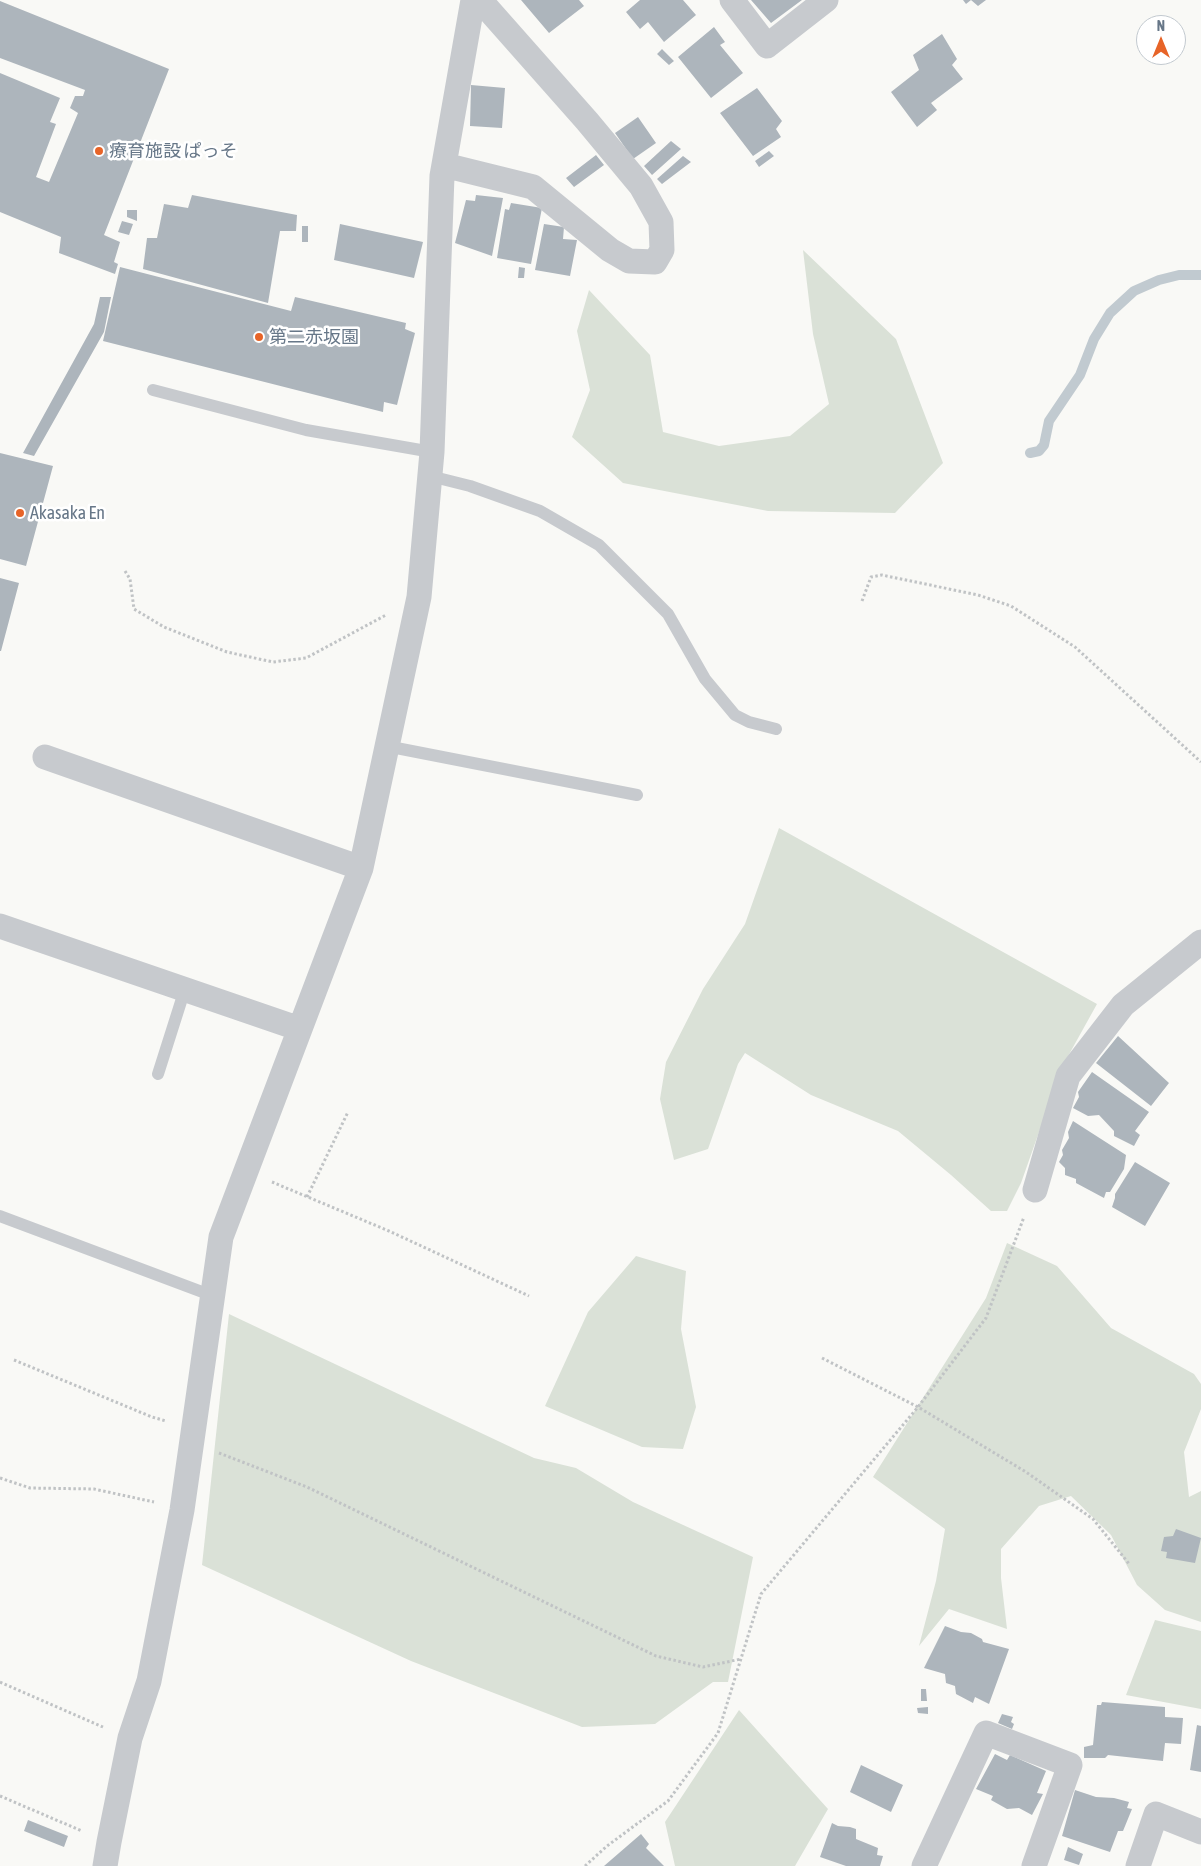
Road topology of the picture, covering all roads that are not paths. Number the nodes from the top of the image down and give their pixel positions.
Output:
1 (473, 0) edge
2 (480, 0) edge
3 (732, 0) edge
4 (826, 0) edge
5 (444, 165) junction
6 (153, 390) dead end
7 (432, 452) junction
8 (430, 476) junction
9 (776, 729) dead end
10 (386, 746) junction
11 (46, 757) dead end
12 (637, 795) dead end
13 (360, 868) junction
14 (0, 926) edge
15 (1201, 942) edge
16 (185, 989) junction
17 (300, 1029) junction
18 (158, 1074) dead end
19 (1035, 1190) road end
20 (0, 1216) edge
21 (213, 1296) junction
22 (1201, 1832) edge
23 (107, 1854) edge
24 (924, 1866) edge
25 (1034, 1866) edge
26 (1138, 1866) edge

1 - 5 street
2 - 5 street
3 - 4 street
5 - 7 street
6 - 7 lane
7 - 8 street
8 - 9 lane
8 - 10 street
10 - 12 lane
10 - 13 street
11 - 13 street
13 - 17 street
14 - 16 street
15 - 19 street
16 - 17 street
16 - 18 lane
17 - 21 street
20 - 21 lane
21 - 23 street
22 - 26 street
24 - 25 street

